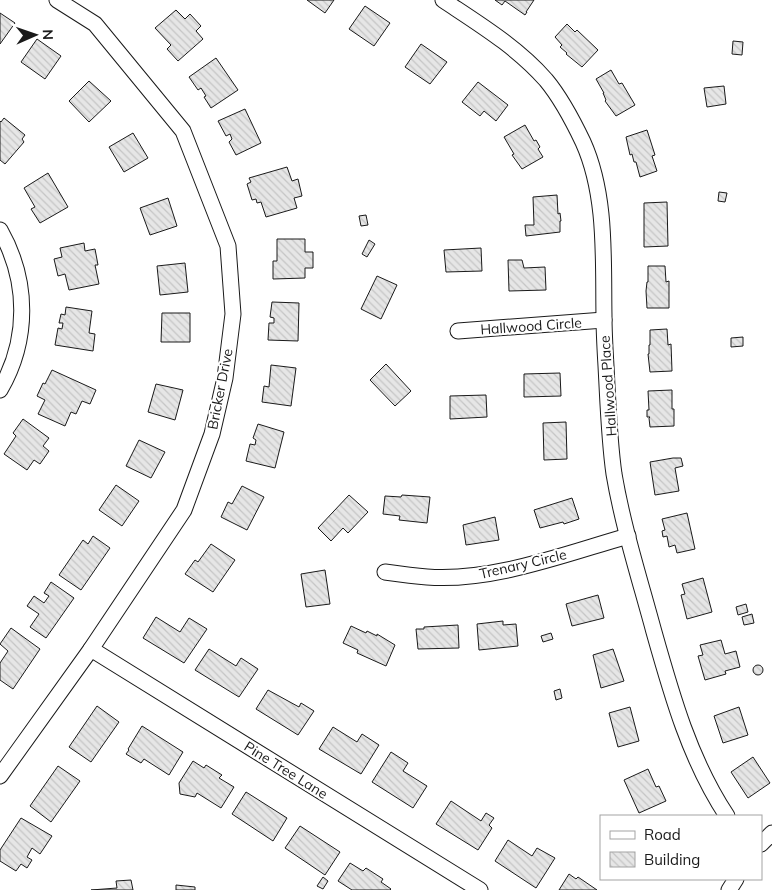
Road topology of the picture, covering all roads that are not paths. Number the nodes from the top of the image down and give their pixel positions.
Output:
1 (57, 0) edge
2 (443, 0) edge
3 (0, 230) edge
4 (604, 320) junction
5 (458, 332) dead end
6 (0, 390) edge
7 (628, 536) junction
8 (385, 572) dead end
9 (91, 649) junction
10 (0, 776) edge
11 (725, 815) edge
12 (772, 833) edge
13 (762, 843) edge
14 (480, 890) edge

1 - 9 street, Bricker Drive
2 - 4 street, Hallwood Place
3 - 6 street
4 - 5 street, Hallwood Circle
4 - 7 street, Hallwood Place
7 - 8 street, Trenary Circle
7 - 11 street, Hallwood Place
9 - 10 street, Bricker Drive
9 - 14 street, Pine Tree Lane
12 - 13 street

